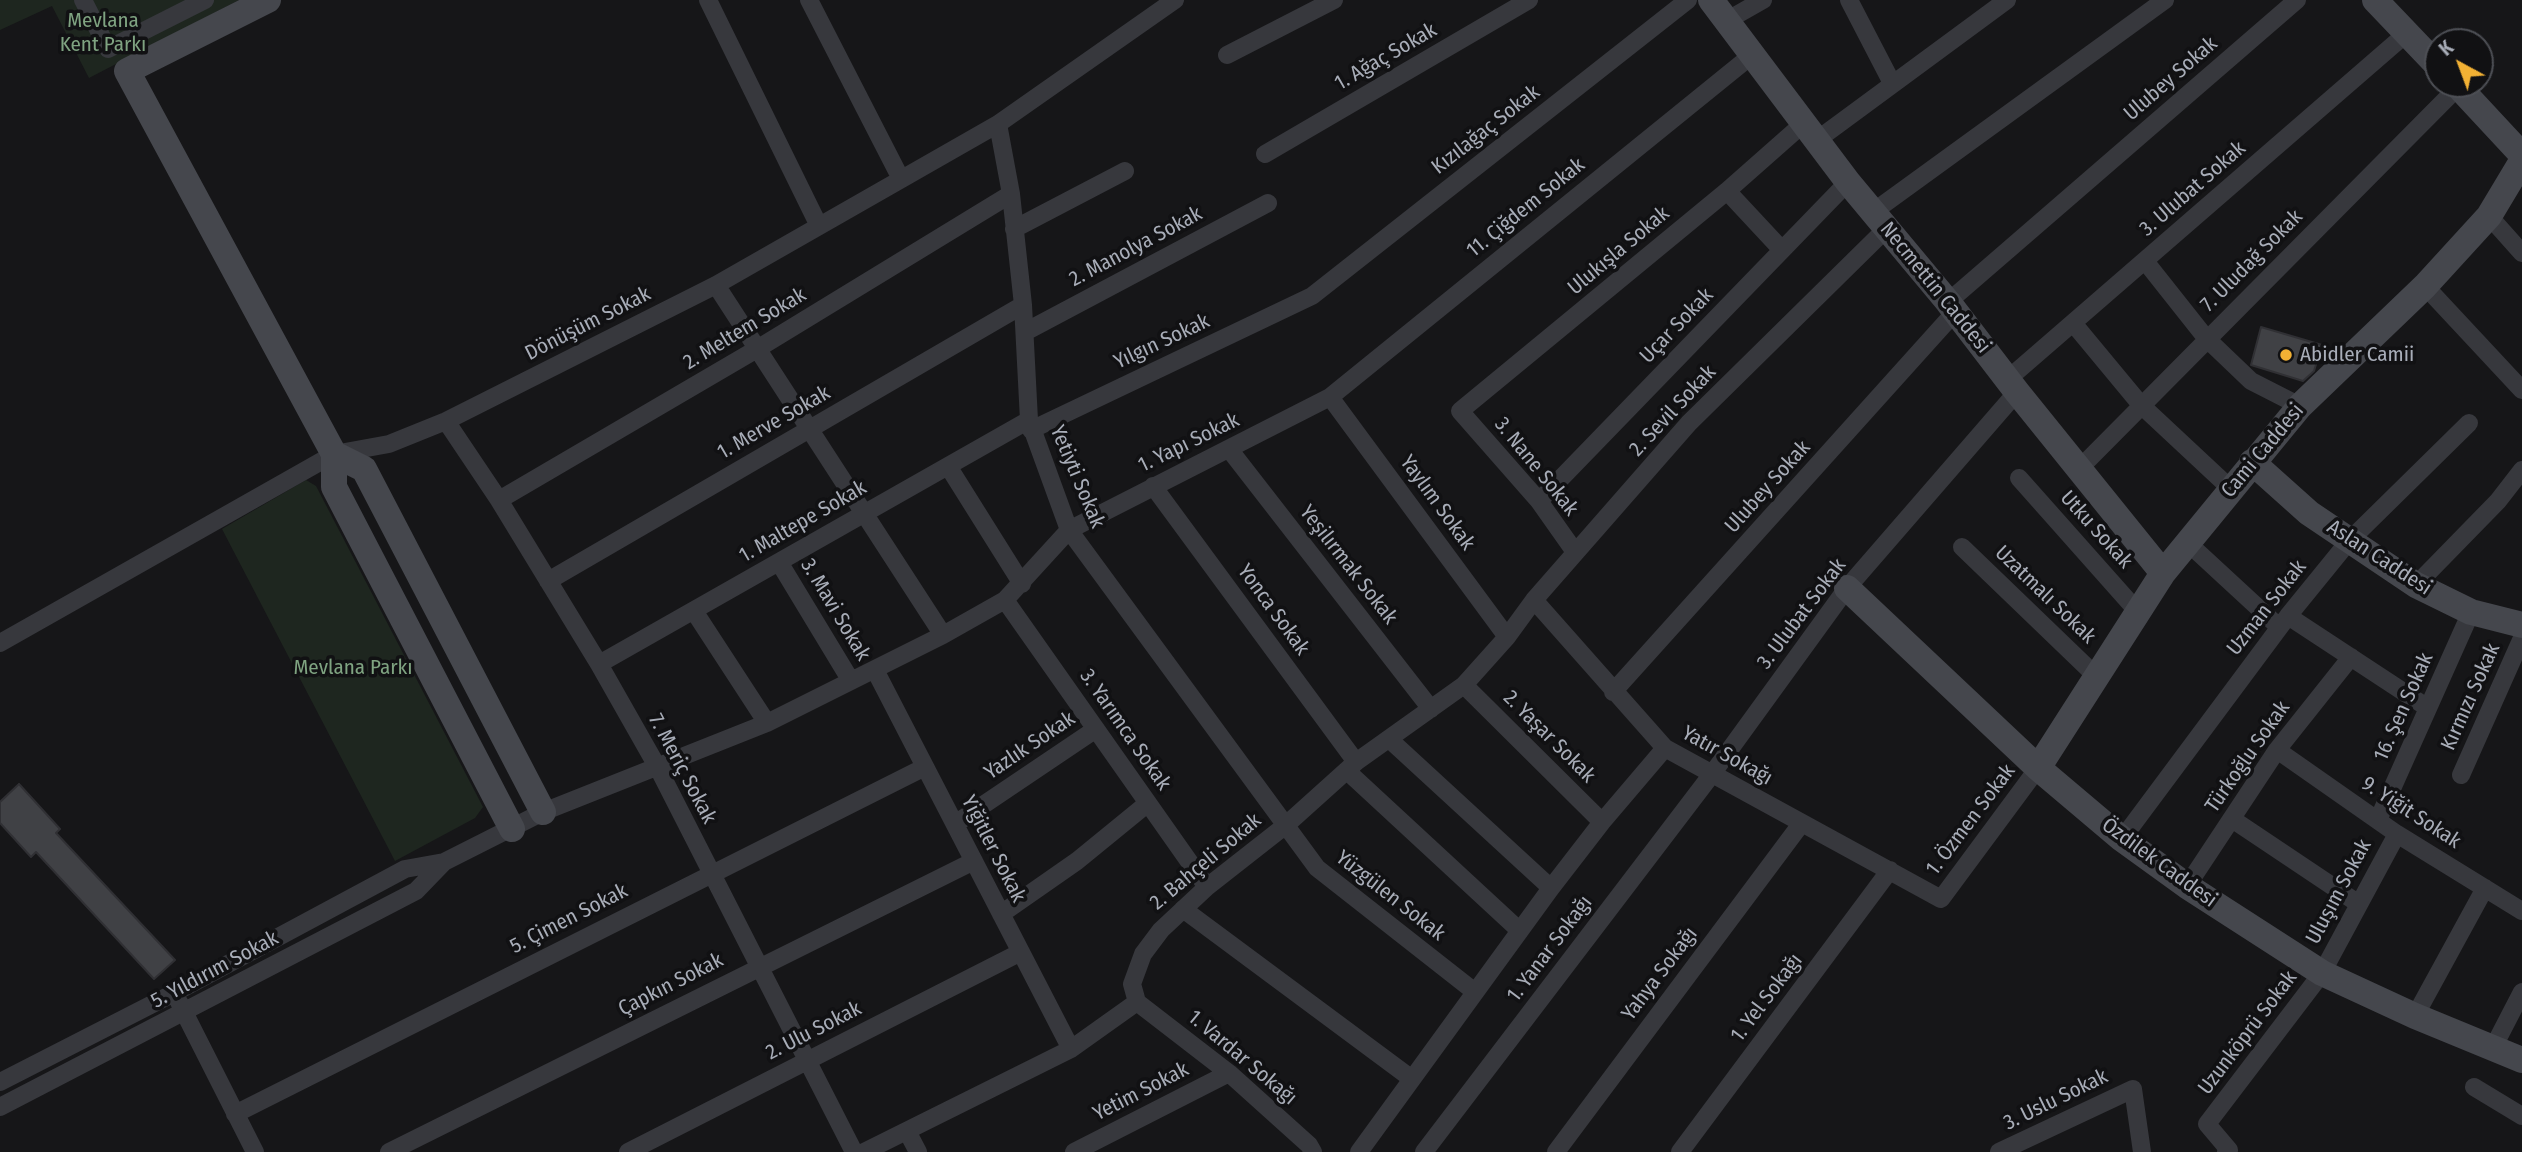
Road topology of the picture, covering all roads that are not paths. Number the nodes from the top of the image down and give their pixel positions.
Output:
1 (83, 0) edge
2 (205, 0) edge
3 (268, 0) edge
4 (708, 0) edge
5 (810, 0) edge
6 (1174, 0) edge
7 (1334, 0) edge
8 (1529, 0) edge
9 (1688, 0) edge
10 (1763, 0) edge
11 (1849, 0) edge
12 (2007, 0) edge
13 (2165, 0) edge
14 (2297, 0) edge
15 (2375, 0) edge
16 (1718, 10) edge
17 (2407, 33) junction
18 (2424, 51) edge
19 (1227, 55) dead end
20 (1752, 55) junction
21 (1892, 83) junction
22 (2444, 98) edge
23 (2469, 98) edge
24 (998, 124) junction
25 (1811, 132) junction
26 (1265, 154) dead end
27 (2522, 155) edge
28 (2522, 162) edge
29 (1125, 172) dead end
30 (901, 179) junction
31 (1848, 182) junction
32 (1727, 191) junction
33 (1012, 194) junction
34 (1268, 203) dead end
35 (2489, 216) junction
36 (1879, 221) junction
37 (819, 226) junction
38 (1014, 229) junction
39 (1782, 250) junction
40 (2522, 253) edge
41 (2145, 261) junction
42 (716, 285) junction
43 (2425, 286) junction
44 (1312, 296) joint
45 (1023, 305) junction
46 (1952, 307) junction
47 (2073, 323) junction
48 (1025, 332) junction
49 (2206, 338) junction
50 (757, 349) junction
51 (2013, 386) junction
52 (2522, 390) edge
53 (1330, 397) junction
54 (2141, 405) junction
55 (2300, 406) junction
56 (1460, 411) joint
57 (446, 421) junction
58 (2469, 423) dead end
59 (1030, 425) junction
60 (809, 429) junction
61 (1229, 449) junction
62 (334, 454) junction
63 (2252, 461) junction
64 (948, 466) junction
65 (2079, 469) junction
66 (2522, 470) edge
67 (2019, 478) dead end
68 (1153, 486) junction
69 (2231, 489) junction
70 (499, 500) junction
71 (1539, 501) junction
72 (864, 514) junction
73 (1069, 530) junction
74 (2349, 541) junction
75 (2188, 543) junction
76 (1962, 547) dead end
77 (1575, 552) junction
78 (779, 562) junction
79 (2163, 573) junction
80 (548, 581) junction
81 (1022, 584) junction
82 (2416, 585) junction
83 (1847, 588) junction
84 (1005, 600) junction
85 (1534, 600) junction
86 (694, 611) junction
87 (2138, 612) junction
88 (2471, 612) junction
89 (2283, 622) junction
90 (2522, 625) edge
91 (943, 635) junction
92 (1507, 637) junction
93 (2522, 638) edge
94 (0, 643) edge
95 (2351, 657) junction
96 (599, 664) junction
97 (875, 670) junction
98 (2097, 677) junction
99 (851, 681) junction
100 (1464, 685) junction
101 (1613, 692) junction
102 (2428, 708) junction
103 (1431, 709) junction
104 (767, 723) junction
105 (1096, 729) junction
106 (1389, 739) junction
107 (1665, 748) junction
108 (2277, 750) junction
109 (925, 767) junction
110 (1352, 767) junction
111 (657, 768) junction
112 (2038, 768) junction
113 (1712, 774) junction
114 (2461, 775) dead end
115 (1148, 803) junction
116 (543, 813) junction
117 (2232, 819) junction
118 (2378, 820) junction
119 (1602, 822) junction
120 (955, 824) junction
121 (1801, 824) junction
122 (1286, 825) junction
123 (512, 829) junction
124 (2397, 834) junction
125 (2122, 839) junction
126 (974, 861) junction
127 (444, 862) junction
128 (1890, 870) junction
129 (711, 873) junction
130 (2187, 886) junction
131 (1208, 887) junction
132 (1552, 888) junction
133 (2485, 888) junction
134 (1941, 899) joint
135 (2359, 904) junction
136 (1183, 909) junction
137 (2522, 911) edge
138 (1002, 914) junction
139 (1520, 931) junction
140 (1021, 952) junction
141 (759, 966) junction
142 (2322, 973) junction
143 (1475, 992) junction
144 (2522, 992) edge
145 (174, 993) junction
146 (1137, 1002) junction
147 (184, 1012) junction
148 (2416, 1016) junction
149 (2493, 1048) junction
150 (1071, 1049) junction
151 (807, 1060) junction
152 (2522, 1060) edge
153 (1229, 1073) junction
154 (1412, 1079) junction
155 (0, 1082) edge
156 (2474, 1087) dead end
157 (0, 1107) edge
158 (235, 1114) junction
159 (2522, 1116) edge
160 (907, 1131) junction
161 (1305, 1150) edge
162 (255, 1152) edge
163 (388, 1152) edge
164 (628, 1152) edge
165 (855, 1152) edge
166 (864, 1152) edge
167 (918, 1152) edge
168 (1074, 1152) edge
169 (1359, 1152) edge
170 (1424, 1152) edge
171 (1556, 1152) edge
172 (1680, 1152) edge
173 (1999, 1152) edge
174 (2142, 1152) edge
175 (2226, 1152) edge

1 - 2 street
3 - 62 main road
4 - 37 street
5 - 30 street
6 - 24 street, Dönüşüm Sokak
7 - 19 street
8 - 26 street, 1. Ağaç Sokak
9 - 44 street, Kızılağaç Sokak
10 - 16 street
11 - 21 street
12 - 21 street, Ulukışla Sokak
13 - 36 street, 2. Sevil Sokak
14 - 46 street, Ulubey Sokak
15 - 17 main road
16 - 20 main road, Necmettin Caddesi
17 - 18 main road
17 - 41 street, 3. Ulubat Sokak
20 - 25 main road, Necmettin Caddesi
20 - 53 street, 11. Çiğdem Sokak
21 - 25 street, Ulukışla Sokak
22 - 49 street, 7. Uludağ Sokak
23 - 27 main road
24 - 30 street, Dönüşüm Sokak
24 - 33 street, Yetiyti Sokak
25 - 31 main road, Necmettin Caddesi
25 - 32 street, Ulukışla Sokak
28 - 35 main road, Cami Caddesi
29 - 38 street
30 - 37 street, Dönüşüm Sokak
31 - 36 main road, Necmettin Caddesi
31 - 39 street, Uçar Sokak
32 - 39 street
32 - 56 street, Ulukışla Sokak
33 - 38 street, Yetiyti Sokak
33 - 50 street, 2. Meltem Sokak
34 - 48 street, 2. Manolya Sokak
35 - 40 street
35 - 43 main road, Cami Caddesi
36 - 46 main road, Necmettin Caddesi
36 - 77 street, 2. Sevil Sokak
37 - 42 street, Dönüşüm Sokak
38 - 45 street, Yetiyti Sokak
39 - 71 street, Uçar Sokak
41 - 47 street, 3. Ulubat Sokak
41 - 49 street
42 - 50 street
42 - 57 street, Dönüşüm Sokak
43 - 52 street
43 - 55 main road, Cami Caddesi
44 - 59 street, Yılgın Sokak
45 - 48 street, Yetiyti Sokak
45 - 60 street, 1. Merve Sokak
46 - 51 main road, Necmettin Caddesi
46 - 101 street, Ulubey Sokak
47 - 51 street, 3. Ulubat Sokak
47 - 54 street
48 - 59 street, Yetiyti Sokak
49 - 54 street, 7. Uludağ Sokak
49 - 55 street
50 - 60 street
50 - 70 street, 2. Meltem Sokak
51 - 65 main road, Necmettin Caddesi
51 - 83 street, 3. Ulubat Sokak
53 - 61 street, 1. Yapı Sokak
53 - 92 street, Yaylım Sokak
54 - 65 street, 7. Uludağ Sokak
54 - 69 street
55 - 63 main road, Cami Caddesi
56 - 71 street, 3. Nane Sokak
57 - 62 street, Dönüşüm Sokak
57 - 70 street, 7. Meriç Sokak
58 - 74 street, Uzman Sokak
59 - 64 street, 1. Maltepe Sokak
59 - 73 street, Yetiyti Sokak
60 - 72 street
60 - 80 street, 1. Merve Sokak
61 - 68 street, 1. Yapı Sokak
61 - 103 street, Yeşilırmak Sokak
62 - 94 street, Dönüşüm Sokak
62 - 116 main road
62 - 123 main road
63 - 69 main road, Cami Caddesi
63 - 74 main road, Aslan Caddesi
64 - 72 street, 1. Maltepe Sokak
64 - 81 street
65 - 79 main road, Necmettin Caddesi
66 - 82 street
67 - 87 street, Utku Sokak
68 - 73 street, 1. Yapı Sokak
68 - 110 street, Yonca Sokak
69 - 75 main road, Cami Caddesi
70 - 80 street, 7. Meriç Sokak
71 - 77 street, 3. Nane Sokak
72 - 78 street, 1. Maltepe Sokak
72 - 91 street
73 - 81 street, 5. Yıldırım Sokak
73 - 122 street, Yetiyti Sokak
74 - 82 main road, Aslan Caddesi
74 - 89 street, Uzman Sokak
75 - 79 main road, Cami Caddesi
75 - 89 street
76 - 98 street, Uzatmalı Sokak
77 - 85 street, 2. Sevil Sokak
78 - 86 street, 1. Maltepe Sokak
78 - 99 street, 3. Mavi Sokak
79 - 87 main road, Cami Caddesi
80 - 96 street, 7. Meriç Sokak
81 - 84 street, 5. Yıldırım Sokak
82 - 88 main road, Aslan Caddesi
83 - 112 main road, Özdilek Caddesi
83 - 113 street, 3. Ulubat Sokak
84 - 91 street, 5. Yıldırım Sokak
84 - 105 street, 3. Yarımca Sokak
85 - 92 street, 2. Sevil Sokak
85 - 101 street, Yatır Sokağı
86 - 96 street, 1. Maltepe Sokak
86 - 104 street
87 - 98 main road, Cami Caddesi
88 - 90 main road, Aslan Caddesi
88 - 102 street, 16. Şen Sokak
89 - 95 street
89 - 125 street, Uzman Sokak
91 - 97 street, 5. Yıldırım Sokak
92 - 100 street, 2. Bahçeli Sokak
93 - 114 street, Kırmızı Sokak
95 - 102 street
95 - 108 street, Türkoğlu Sokak
96 - 111 street, 7. Meriç Sokak
97 - 99 street, 5. Yıldırım Sokak
97 - 109 street, Yiğitler Sokak
98 - 112 main road, Cami Caddesi
99 - 104 street, 5. Yıldırım Sokak
100 - 103 street, 2. Bahçeli Sokak
100 - 119 street, 2. Yaşar Sokak
101 - 107 street, Yatır Sokağı
102 - 118 street, 16. Şen Sokak
103 - 106 street, 2. Bahçeli Sokak
104 - 111 street, 5. Yıldırım Sokak
105 - 115 street, 3. Yarımca Sokak
105 - 120 street, Yazlık Sokak
106 - 110 street, 2. Bahçeli Sokak
106 - 132 street
107 - 113 street, Yatır Sokağı
107 - 119 street
108 - 117 street, Türkoğlu Sokak
108 - 118 street, 9. Yiğit Sokak
109 - 120 street, Yiğitler Sokak
109 - 129 street, 5. Çimen Sokak
110 - 122 street, 2. Bahçeli Sokak
110 - 139 street, Yonca Sokak
111 - 116 street, 5. Yıldırım Sokak
111 - 129 street, 7. Meriç Sokak
112 - 125 main road, Özdilek Caddesi
112 - 134 street, 1. Özmen Sokak
113 - 121 street, Yatır Sokağı
113 - 170 street, 1. Yanar Sokağı
115 - 131 street, 3. Yarımca Sokak
115 - 138 street
116 - 123 street, 5. Yıldırım Sokak
117 - 130 street, Türkoğlu Sokak
117 - 135 street
118 - 124 street, 9. Yiğit Sokak
119 - 132 street
120 - 126 street, Yiğitler Sokak
121 - 128 street, Yatır Sokağı
121 - 171 street, Yahya Sokağı
122 - 131 street, 2. Bahçeli Sokak
122 - 143 street, Yüzgülen Sokak
123 - 127 street, 5. Yıldırım Sokak
124 - 133 street, 9. Yiğit Sokak
124 - 135 street, Uluşım Sokak
125 - 130 main road, Özdilek Caddesi
126 - 138 street, Yiğitler Sokak
126 - 141 street, Çapkın Sokak
127 - 145 street, 5. Yıldırım Sokak
127 - 147 street, 5. Yıldırım Sokak
128 - 134 street, Yatır Sokağı
128 - 172 street, 1. Yel Sokağı
129 - 141 street, 7. Meriç Sokak
129 - 158 street, 5. Çimen Sokak
130 - 142 main road, Özdilek Caddesi
131 - 136 street, 2. Bahçeli Sokak
132 - 139 street
133 - 137 street, 9. Yiğit Sokak
133 - 148 street
135 - 142 street, Uluşım Sokak
136 - 146 street, 2. Bahçeli Sokak
136 - 154 street
138 - 140 street, Yiğitler Sokak
139 - 143 street
140 - 150 street, Yiğitler Sokak
140 - 151 street, 2. Ulu Sokak
141 - 151 street, 7. Meriç Sokak
141 - 163 street, Çapkın Sokak
142 - 148 main road, Özdilek Caddesi
142 - 175 street, Uzunköprü Sokak
143 - 154 street
144 - 149 street
145 - 147 street
145 - 155 street, 5. Yıldırım Sokak
146 - 150 street
146 - 153 street, 1. Vardar Sokağı
147 - 157 street, 5. Yıldırım Sokak
147 - 158 street
148 - 149 main road, Özdilek Caddesi
149 - 152 main road, Özdilek Caddesi
150 - 160 street
151 - 164 street, 2. Ulu Sokak
151 - 165 street, 7. Meriç Sokak
153 - 161 street, 1. Vardar Sokağı
153 - 168 street, Yetim Sokak
154 - 169 street
156 - 159 street
158 - 162 street
160 - 166 street
160 - 167 street
173 - 174 street, 3. Uslu Sokak

